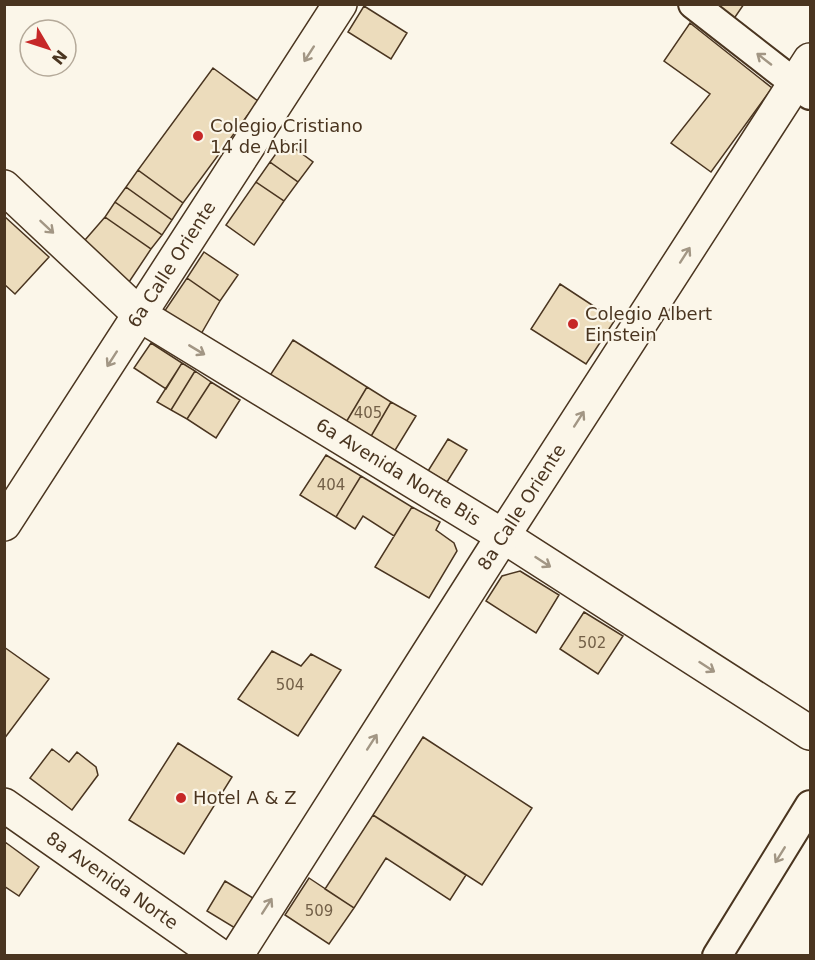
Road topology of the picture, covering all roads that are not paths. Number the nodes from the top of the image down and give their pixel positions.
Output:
1 (340, 4) edge
2 (693, 4) edge
3 (806, 80) edge
4 (4, 187) edge
5 (140, 315) junction
6 (4, 524) edge
7 (503, 537) junction
8 (810, 733) edge
9 (4, 805) edge
10 (810, 805) edge
11 (220, 956) edge
12 (236, 956) edge
13 (717, 956) edge

1 -> 5 street, 6a Calle Oriente
3 -> 2 street
7 -> 3 street, 8a Calle Oriente
4 -> 5 street, 6a Avenida Norte Bis
5 -> 6 street, 6a Calle Oriente
5 -> 7 street, 6a Avenida Norte Bis
7 -> 8 street, 6a Avenida Norte Bis
12 -> 7 street, 8a Calle Oriente
9 - 11 street, 8a Avenida Norte
10 -> 13 street

